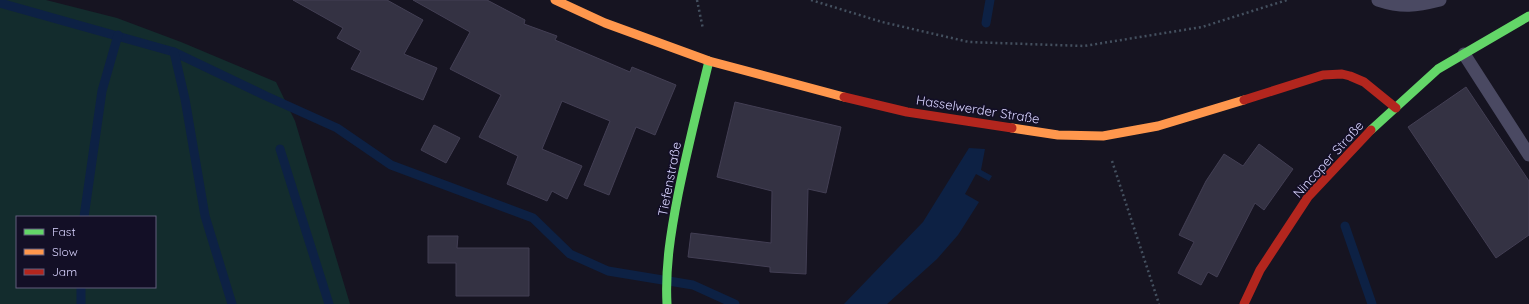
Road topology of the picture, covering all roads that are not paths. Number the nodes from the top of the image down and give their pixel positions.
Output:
1 (555, 0) edge
2 (1378, 0) edge
3 (1440, 0) edge
4 (1529, 16) edge
5 (1464, 54) junction
6 (710, 61) junction
7 (1396, 108) junction
8 (1529, 155) edge
9 (666, 300) edge
10 (1244, 304) edge

1 - 6 street, Hasselwerder Straße
2 - 3 lane
4 - 5 street, Nincoper Straße
5 - 7 street, Nincoper Straße
5 - 8 lane
6 - 7 street, Hasselwerder Straße
6 - 9 street, Tiefenstraße
7 - 10 street, Nincoper Straße

